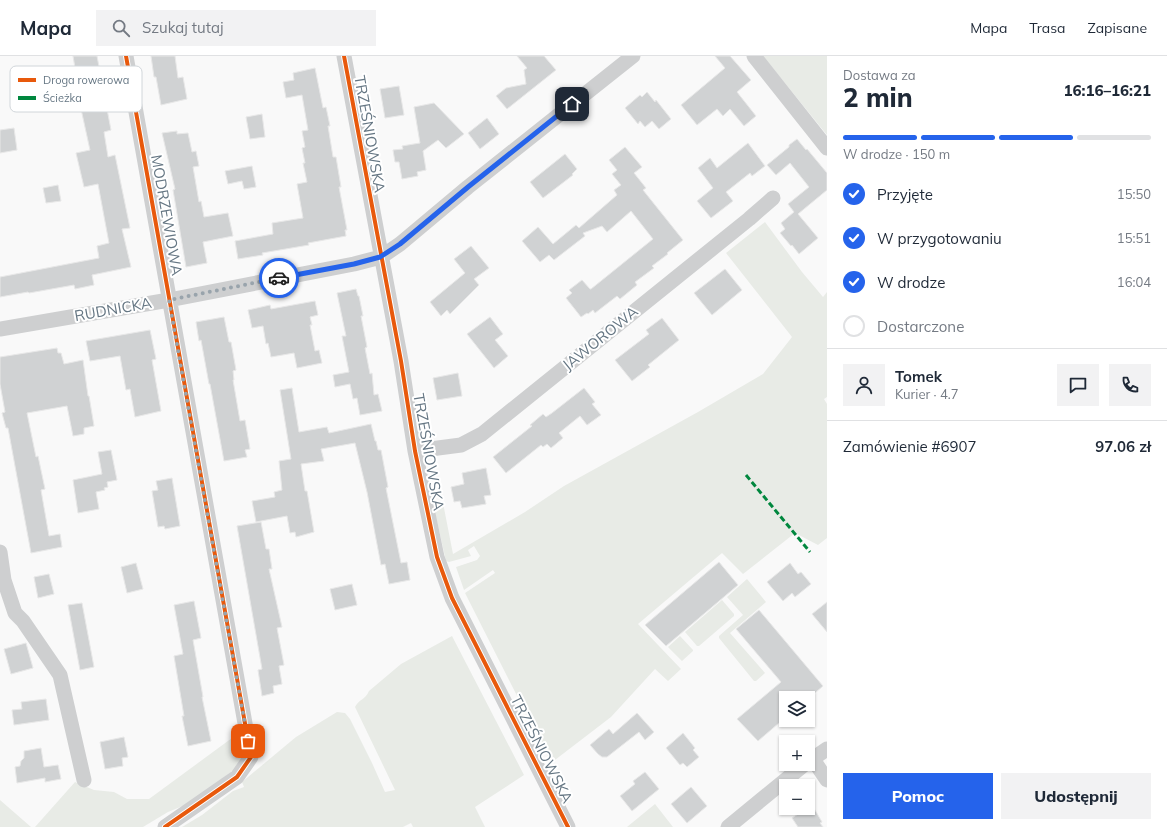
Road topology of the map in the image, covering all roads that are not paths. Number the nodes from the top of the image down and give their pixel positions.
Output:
1 (126, 56) edge
2 (344, 56) edge
3 (633, 56) edge
4 (754, 56) edge
5 (128, 66) edge
6 (136, 112) edge
7 (827, 148) edge
8 (773, 198) dead end
9 (380, 257) junction
10 (169, 300) junction
11 (0, 329) edge
12 (415, 451) junction
13 (0, 552) edge
14 (827, 749) edge
15 (815, 757) edge
16 (815, 768) edge
17 (796, 771) edge
18 (84, 780) dead end
19 (827, 780) edge
20 (732, 826) edge
21 (165, 827) edge
22 (568, 827) edge

1 - 5 street, MODRZEWIOWA
2 - 9 street, TRZEŚNIOWSKA
3 - 9 street, RUDNICKA
4 - 7 street
6 - 10 street, MODRZEWIOWA
8 - 12 street, JAWOROWA
9 - 10 street, RUDNICKA
9 - 12 street, TRZEŚNIOWSKA
10 - 11 street, RUDNICKA
10 - 21 street, MODRZEWIOWA
12 - 22 street, TRZEŚNIOWSKA
13 - 18 street
14 - 15 street
16 - 19 street
17 - 20 street

